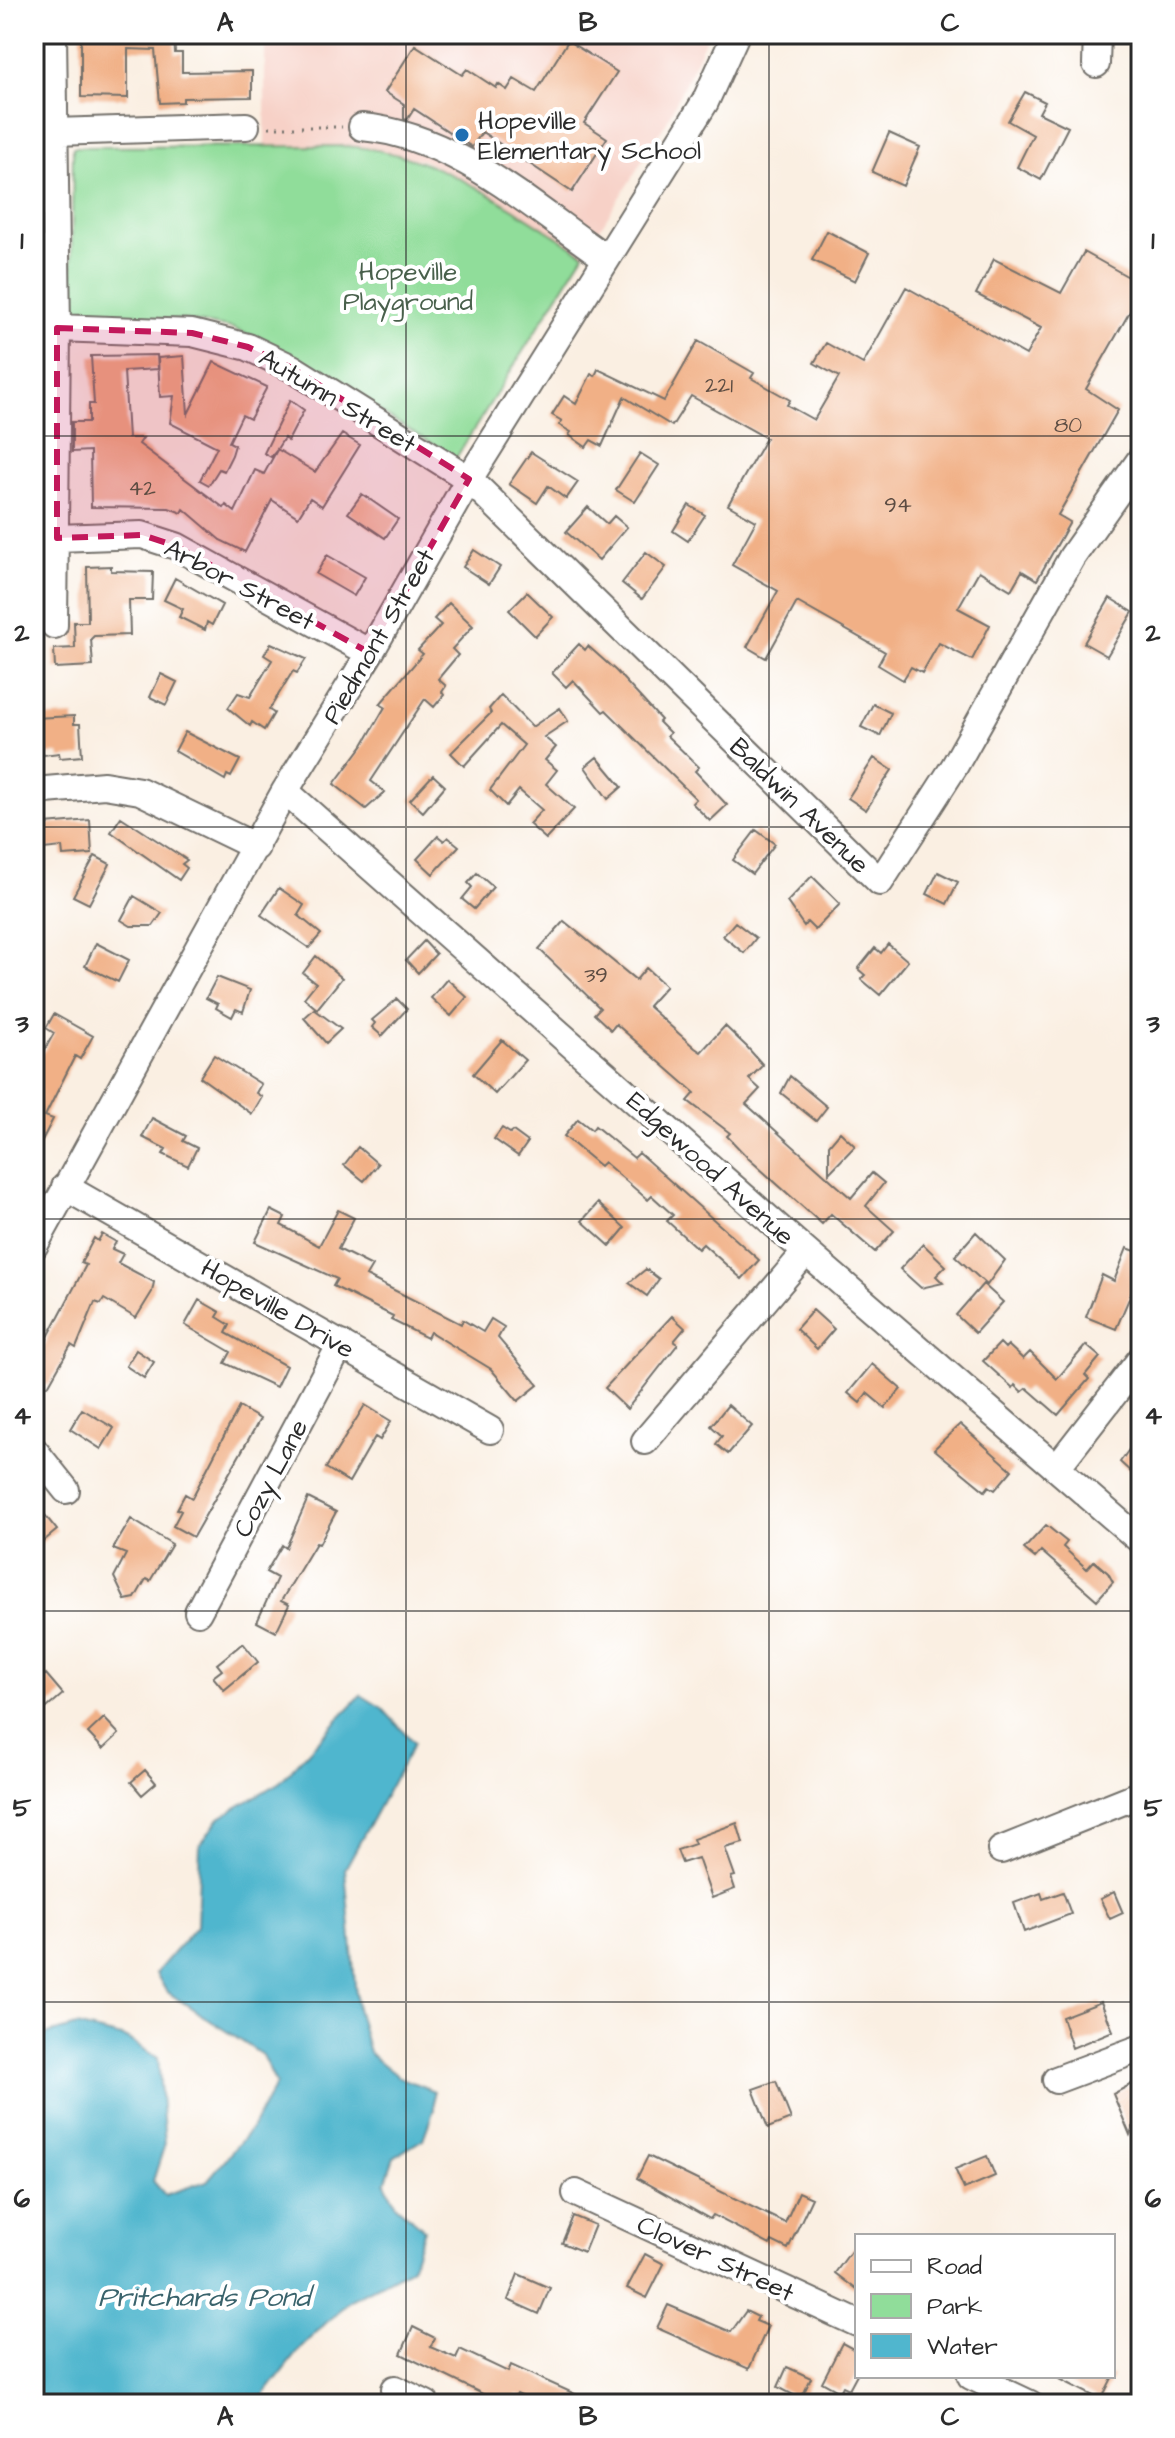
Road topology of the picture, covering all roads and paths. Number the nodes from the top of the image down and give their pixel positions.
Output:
1 (53, 34) edge
2 (736, 34) edge
3 (1097, 34) edge
4 (1096, 64) dead end
5 (246, 126) joint
6 (362, 127) joint
7 (54, 132) junction
8 (606, 258) junction
9 (57, 328) junction
10 (1141, 459) edge
11 (469, 479) junction
12 (57, 538) junction
13 (54, 625) dead end
14 (370, 653) junction
15 (34, 791) edge
16 (285, 791) junction
17 (256, 847) junction
18 (65, 1187) junction
19 (34, 1246) edge
20 (806, 1252) junction
21 (341, 1344) junction
22 (1141, 1359) edge
23 (490, 1430) dead end
24 (645, 1441) dead end
25 (34, 1450) edge
26 (1057, 1467) junction
27 (66, 1490) dead end
28 (1141, 1541) edge
29 (198, 1612) dead end
30 (1141, 1794) edge
31 (1001, 1850) dead end
32 (1141, 2048) edge
33 (1056, 2080) dead end
34 (576, 2193) dead end
35 (855, 2322) edge
36 (978, 2378) edge
37 (395, 2389) dead end
38 (1020, 2391) edge
39 (426, 2404) edge

1 - 7 street
2 - 8 street, Piedmont Street
3 - 4 street
5 - 6 path
5 - 7 street
6 - 8 street
7 - 9 street
8 - 11 street, Piedmont Street
9 - 11 street, Autumn Street
9 - 12 street
10 - 11 street, Baldwin Avenue
11 - 14 street, Piedmont Street
12 - 13 street
12 - 14 street, Arbor Street
14 - 16 street, Piedmont Street
15 - 17 street
16 - 17 street, Piedmont Street
16 - 20 street, Edgewood Avenue
17 - 18 street, Piedmont Street
18 - 19 street, Piedmont Street
18 - 21 street, Hopeville Drive
20 - 24 street
20 - 26 street, Edgewood Avenue
21 - 23 street, Hopeville Drive
21 - 29 street, Cozy Lane
22 - 26 street
25 - 27 street
26 - 28 street, Edgewood Avenue
30 - 31 street
32 - 33 street
34 - 35 street, Clover Street
36 - 38 street
37 - 39 street

